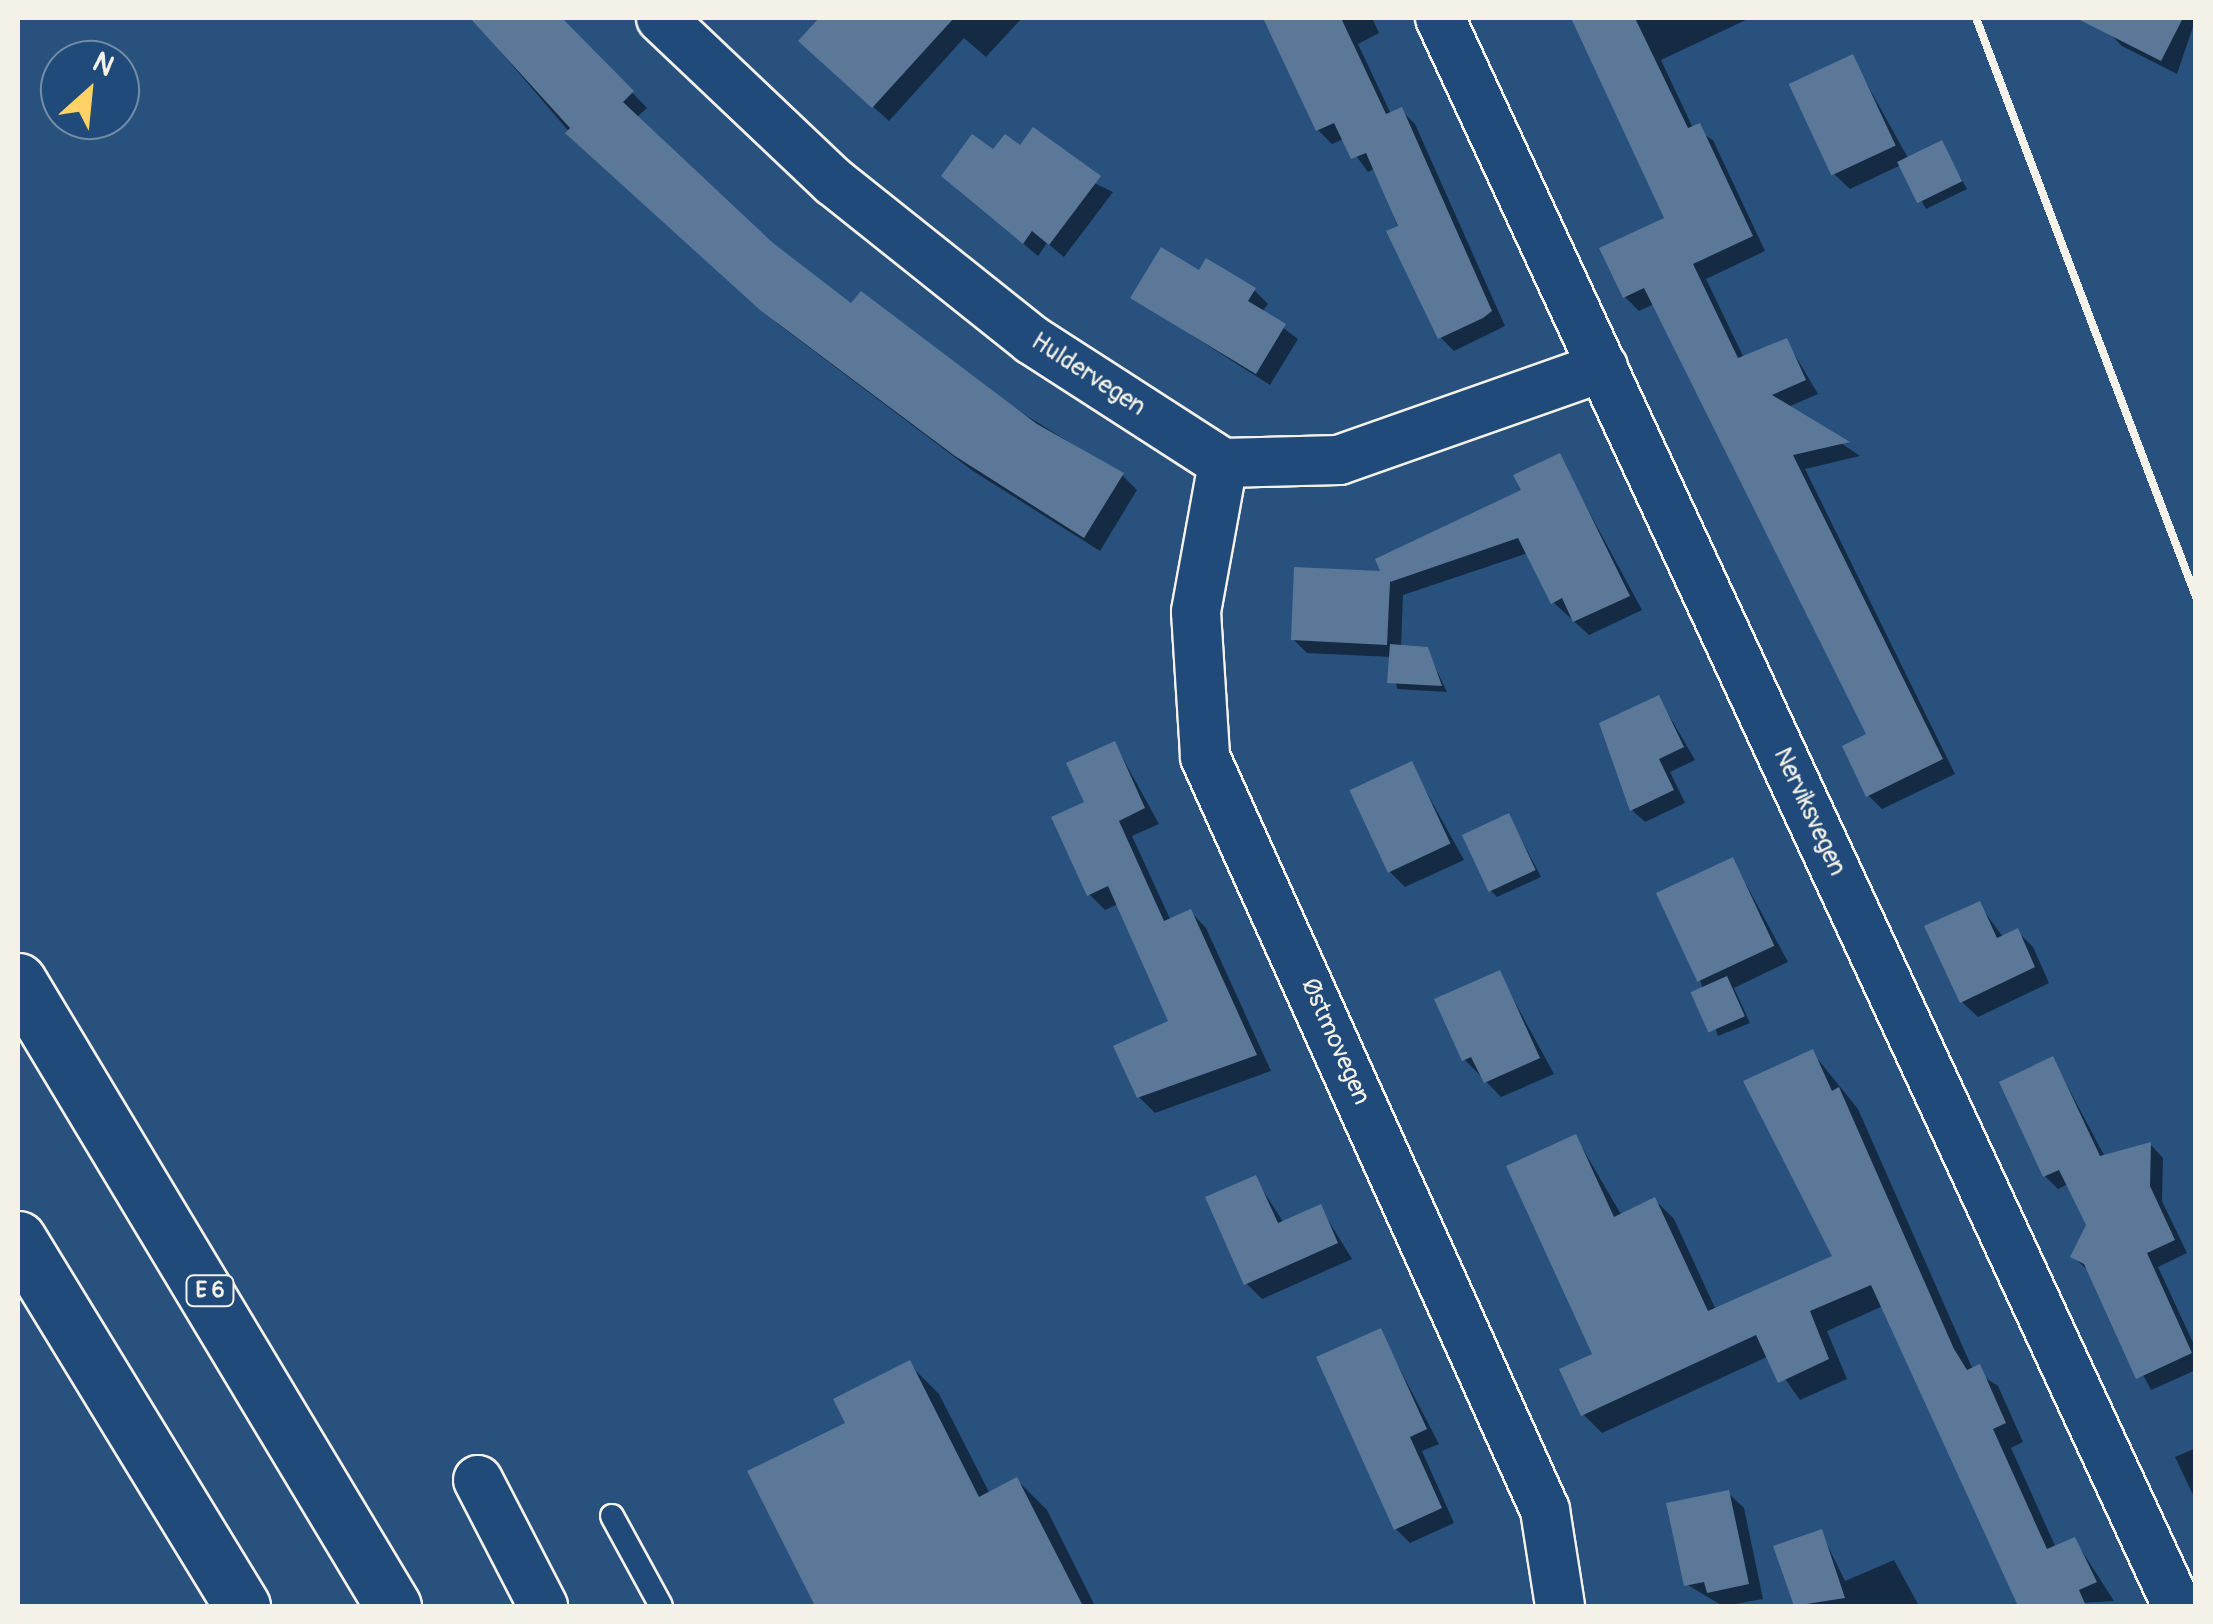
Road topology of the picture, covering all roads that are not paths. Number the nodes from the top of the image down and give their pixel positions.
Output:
1 (661, 18) edge
2 (1440, 18) edge
3 (1604, 367) junction
4 (1223, 463) junction
5 (18, 981) edge
6 (18, 1239) edge
7 (478, 1480) dead end
8 (612, 1516) dead end
9 (242, 1606) edge
10 (393, 1606) edge
11 (543, 1606) edge
12 (661, 1606) edge
13 (1560, 1606) edge
14 (2177, 1606) edge

1 - 4 street, Huldervegen
2 - 3 street, Nerviksvegen
3 - 4 street
3 - 14 street, Nerviksvegen
4 - 13 street, Østmovegen
5 - 10 highway, E 6
6 - 9 highway
7 - 11 street
8 - 12 lane

